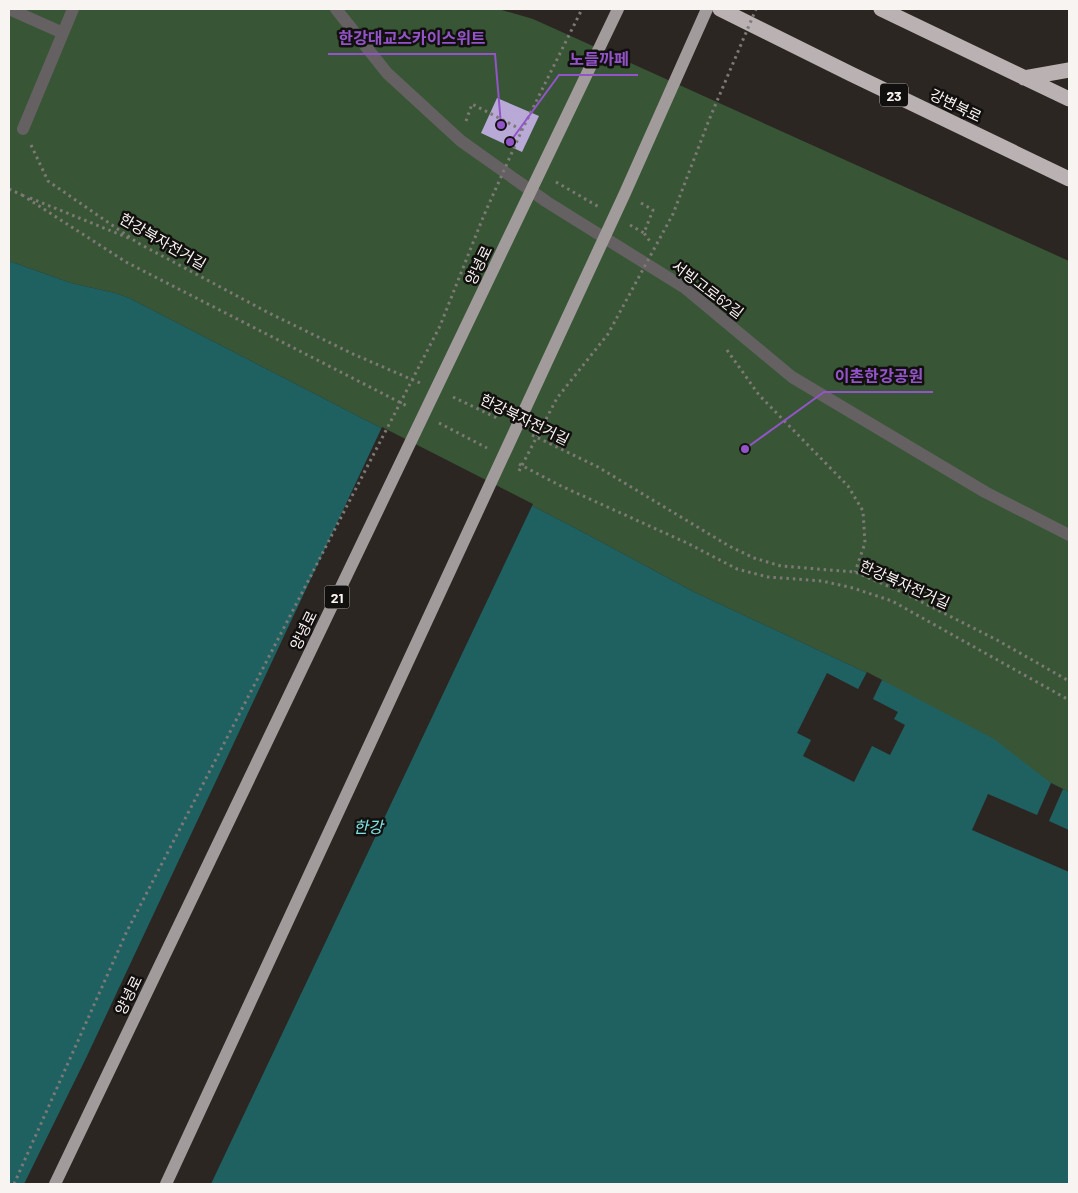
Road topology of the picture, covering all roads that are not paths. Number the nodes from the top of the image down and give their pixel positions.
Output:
1 (9, 9) edge
2 (73, 9) edge
3 (336, 9) edge
4 (618, 9) edge
5 (707, 9) edge
6 (720, 9) edge
7 (881, 9) edge
8 (63, 33) junction
9 (1069, 70) edge
10 (1024, 78) junction
11 (1069, 99) edge
12 (24, 128) road end
13 (1069, 179) edge
14 (1069, 536) edge
15 (55, 1184) edge
16 (166, 1184) edge

1 - 8 lane
2 - 8 lane
3 - 14 lane, 서빙고로62길
4 - 15 main road, 양녕로 / 21, bridge
5 - 16 main road, bridge
6 - 13 highway, 강변북로 / 23
7 - 10 highway
8 - 12 lane
9 - 10 highway
10 - 11 highway

